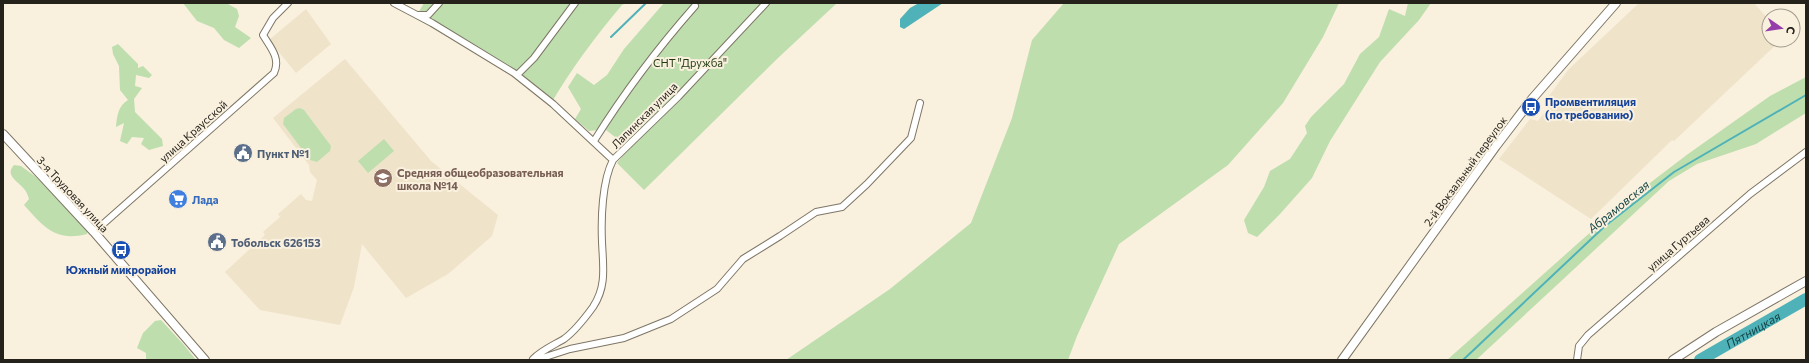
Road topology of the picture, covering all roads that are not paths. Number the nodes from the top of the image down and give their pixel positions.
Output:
1 (288, 3) edge
2 (394, 3) edge
3 (439, 3) edge
4 (575, 3) edge
5 (766, 3) edge
6 (1616, 3) edge
7 (695, 6) dead end
8 (418, 15) junction
9 (517, 75) junction
10 (920, 103) dead end
11 (3, 134) edge
12 (594, 142) junction
13 (1806, 152) edge
14 (613, 160) junction
15 (94, 232) junction
16 (1806, 281) edge
17 (205, 360) edge
18 (532, 360) edge
19 (536, 360) edge
20 (1342, 360) edge
21 (1577, 360) edge
22 (1673, 360) edge

1 - 15 street, улица Краусской
2 - 8 street
3 - 8 street
4 - 9 street
5 - 14 street, Лапинская улица
6 - 20 street, 2-й Вокзальный переулок
7 - 12 street, Лапинская улица
8 - 9 street
9 - 12 street
10 - 19 street
11 - 15 street, 3-я Трудовая улица
12 - 14 street
13 - 21 street, улица Гуртьева
14 - 18 street, Лапинская улица
15 - 17 street, 3-я Трудовая улица
16 - 22 street

